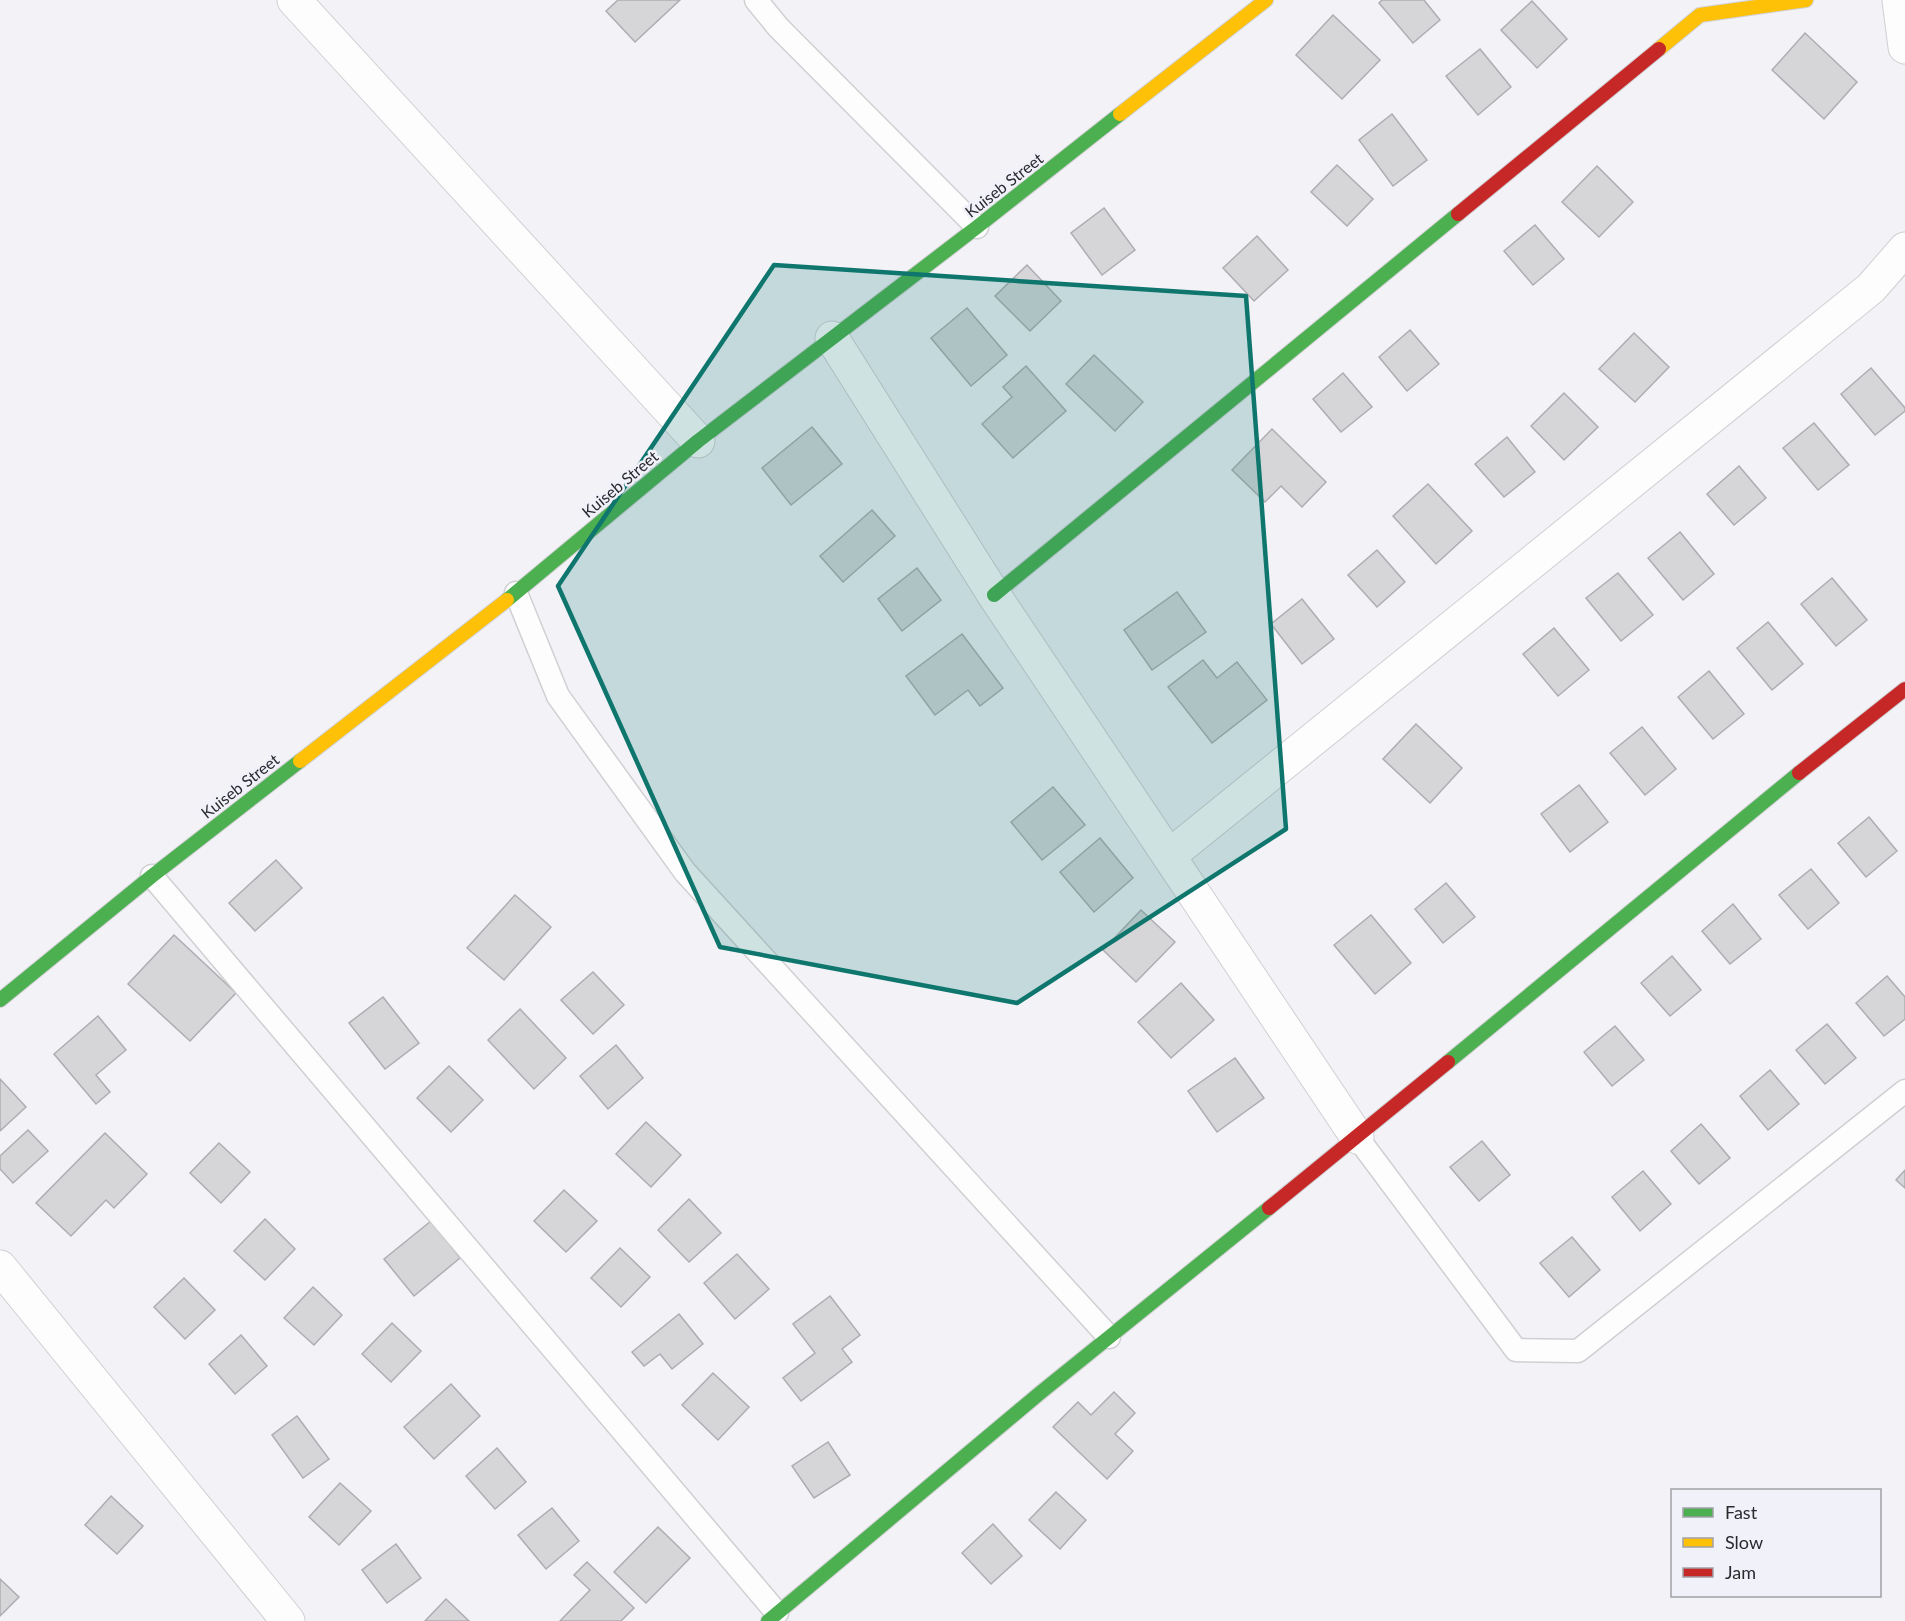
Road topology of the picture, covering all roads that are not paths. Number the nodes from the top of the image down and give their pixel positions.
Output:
1 (294, 0) edge
2 (756, 0) edge
3 (1266, 0) edge
4 (1806, 0) edge
5 (1899, 0) edge
6 (1905, 47) edge
7 (978, 226) junction
8 (1905, 249) edge
9 (832, 338) junction
10 (698, 441) junction
11 (516, 592) junction
12 (994, 595) junction
13 (1905, 689) edge
14 (1169, 856) junction
15 (152, 876) junction
16 (0, 1000) edge
17 (1905, 1091) edge
18 (1357, 1137) junction
19 (0, 1267) edge
20 (1109, 1337) junction
21 (772, 1617) edge
22 (288, 1621) edge

1 - 10 street
2 - 7 lane
3 - 7 street, Kuiseb Street
4 - 12 street
5 - 6 street
7 - 9 street, Kuiseb Street
8 - 14 street
9 - 10 street, Kuiseb Street
9 - 12 street
10 - 11 street, Kuiseb Street
11 - 15 street, Kuiseb Street
11 - 20 lane
12 - 14 street
13 - 18 street
14 - 18 street
15 - 16 street, Kuiseb Street
15 - 21 lane
17 - 18 lane
18 - 20 street
19 - 22 street
20 - 21 street

